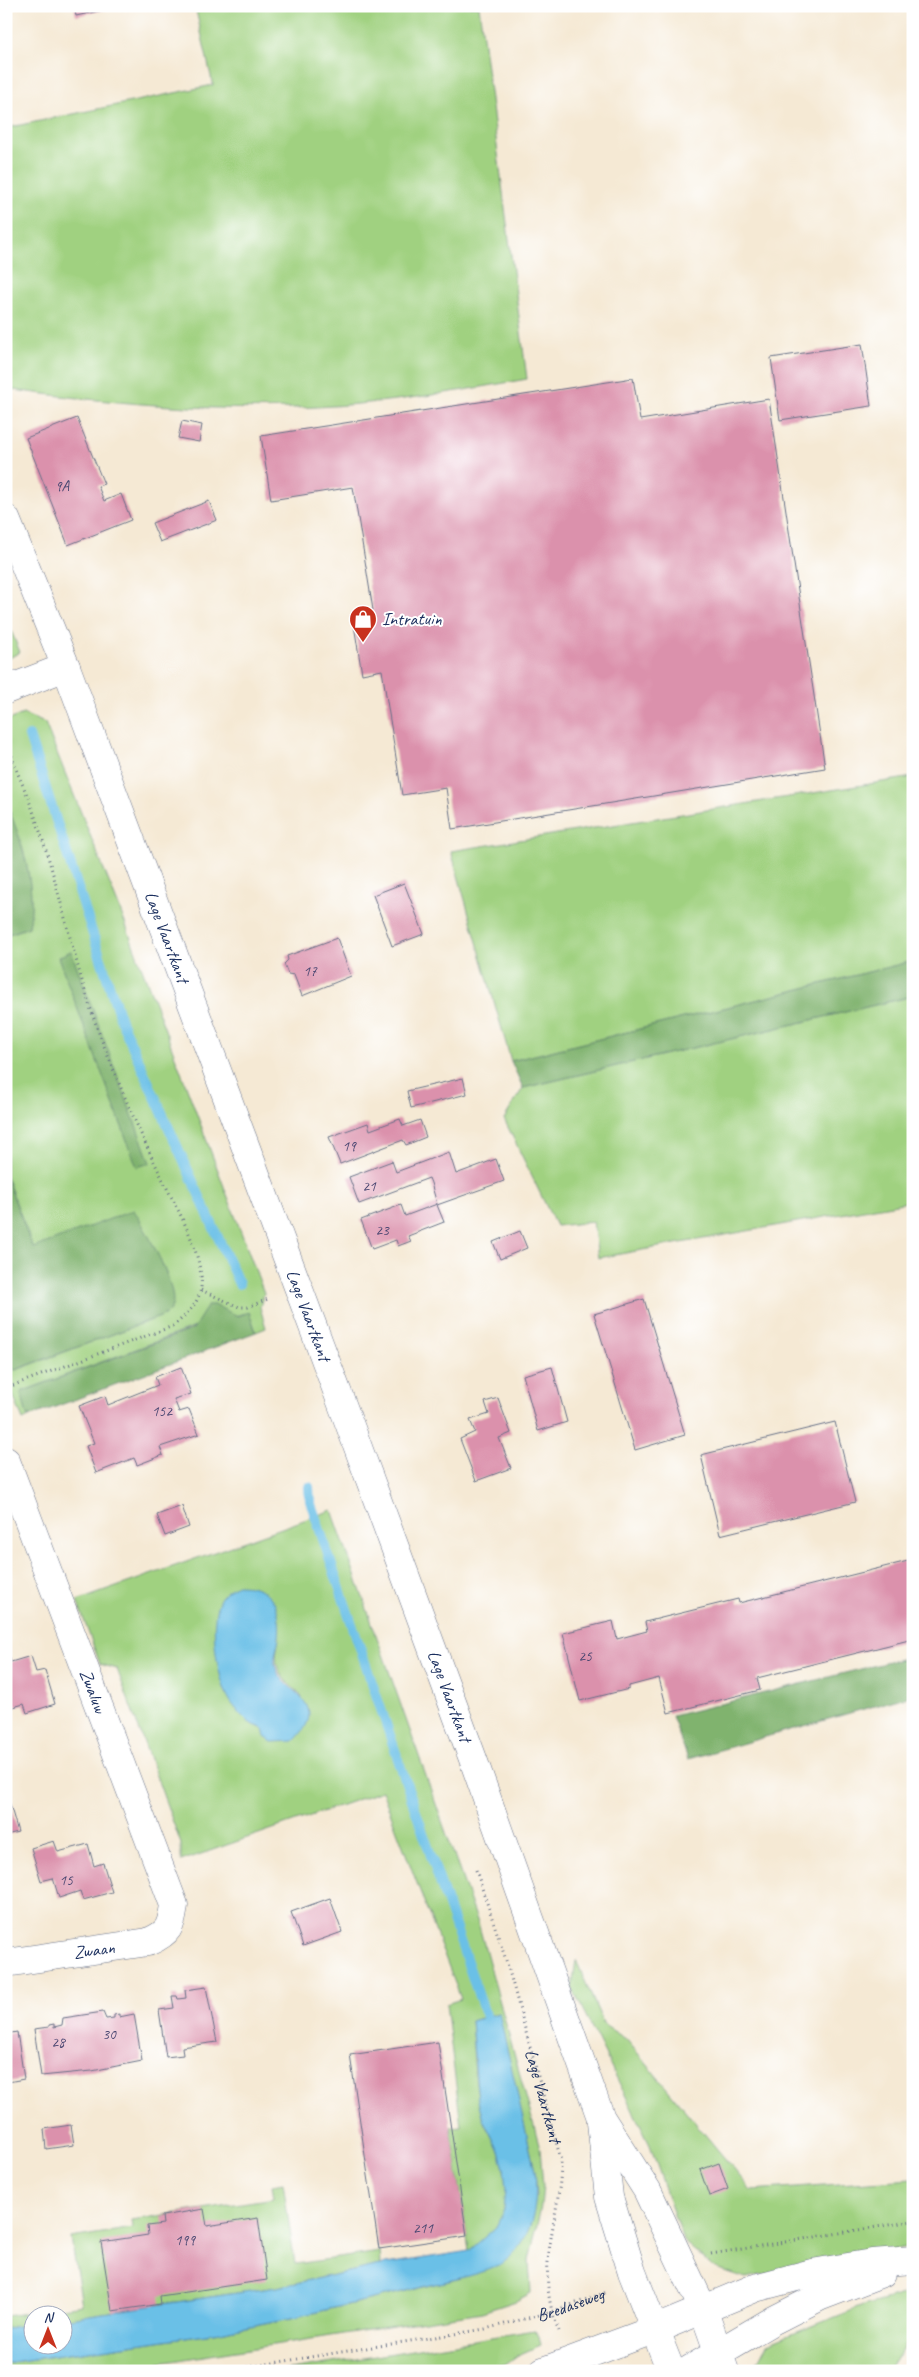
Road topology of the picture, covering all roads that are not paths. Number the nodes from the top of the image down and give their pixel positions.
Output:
1 (6, 519) edge
2 (66, 667) junction
3 (6, 690) edge
4 (6, 1461) edge
5 (172, 1921) joint
6 (6, 1963) edge
7 (601, 2118) junction
8 (913, 2261) edge
9 (703, 2309) junction
10 (656, 2329) junction
11 (722, 2362) edge
12 (544, 2371) edge
13 (671, 2371) edge
14 (688, 2371) edge

1 - 2 street, Lage Vaartkant
2 - 3 street
2 - 7 street, Lage Vaartkant
4 - 5 street, Zwaluw
5 - 6 street, Zwaan
7 - 9 street, Lage Vaartkant
7 - 10 street, Lage Vaartkant
8 - 9 street
8 - 11 street
9 - 10 street
9 - 11 street, Lage Vaartkant
10 - 12 street
10 - 13 street, Lage Vaartkant
11 - 14 street

